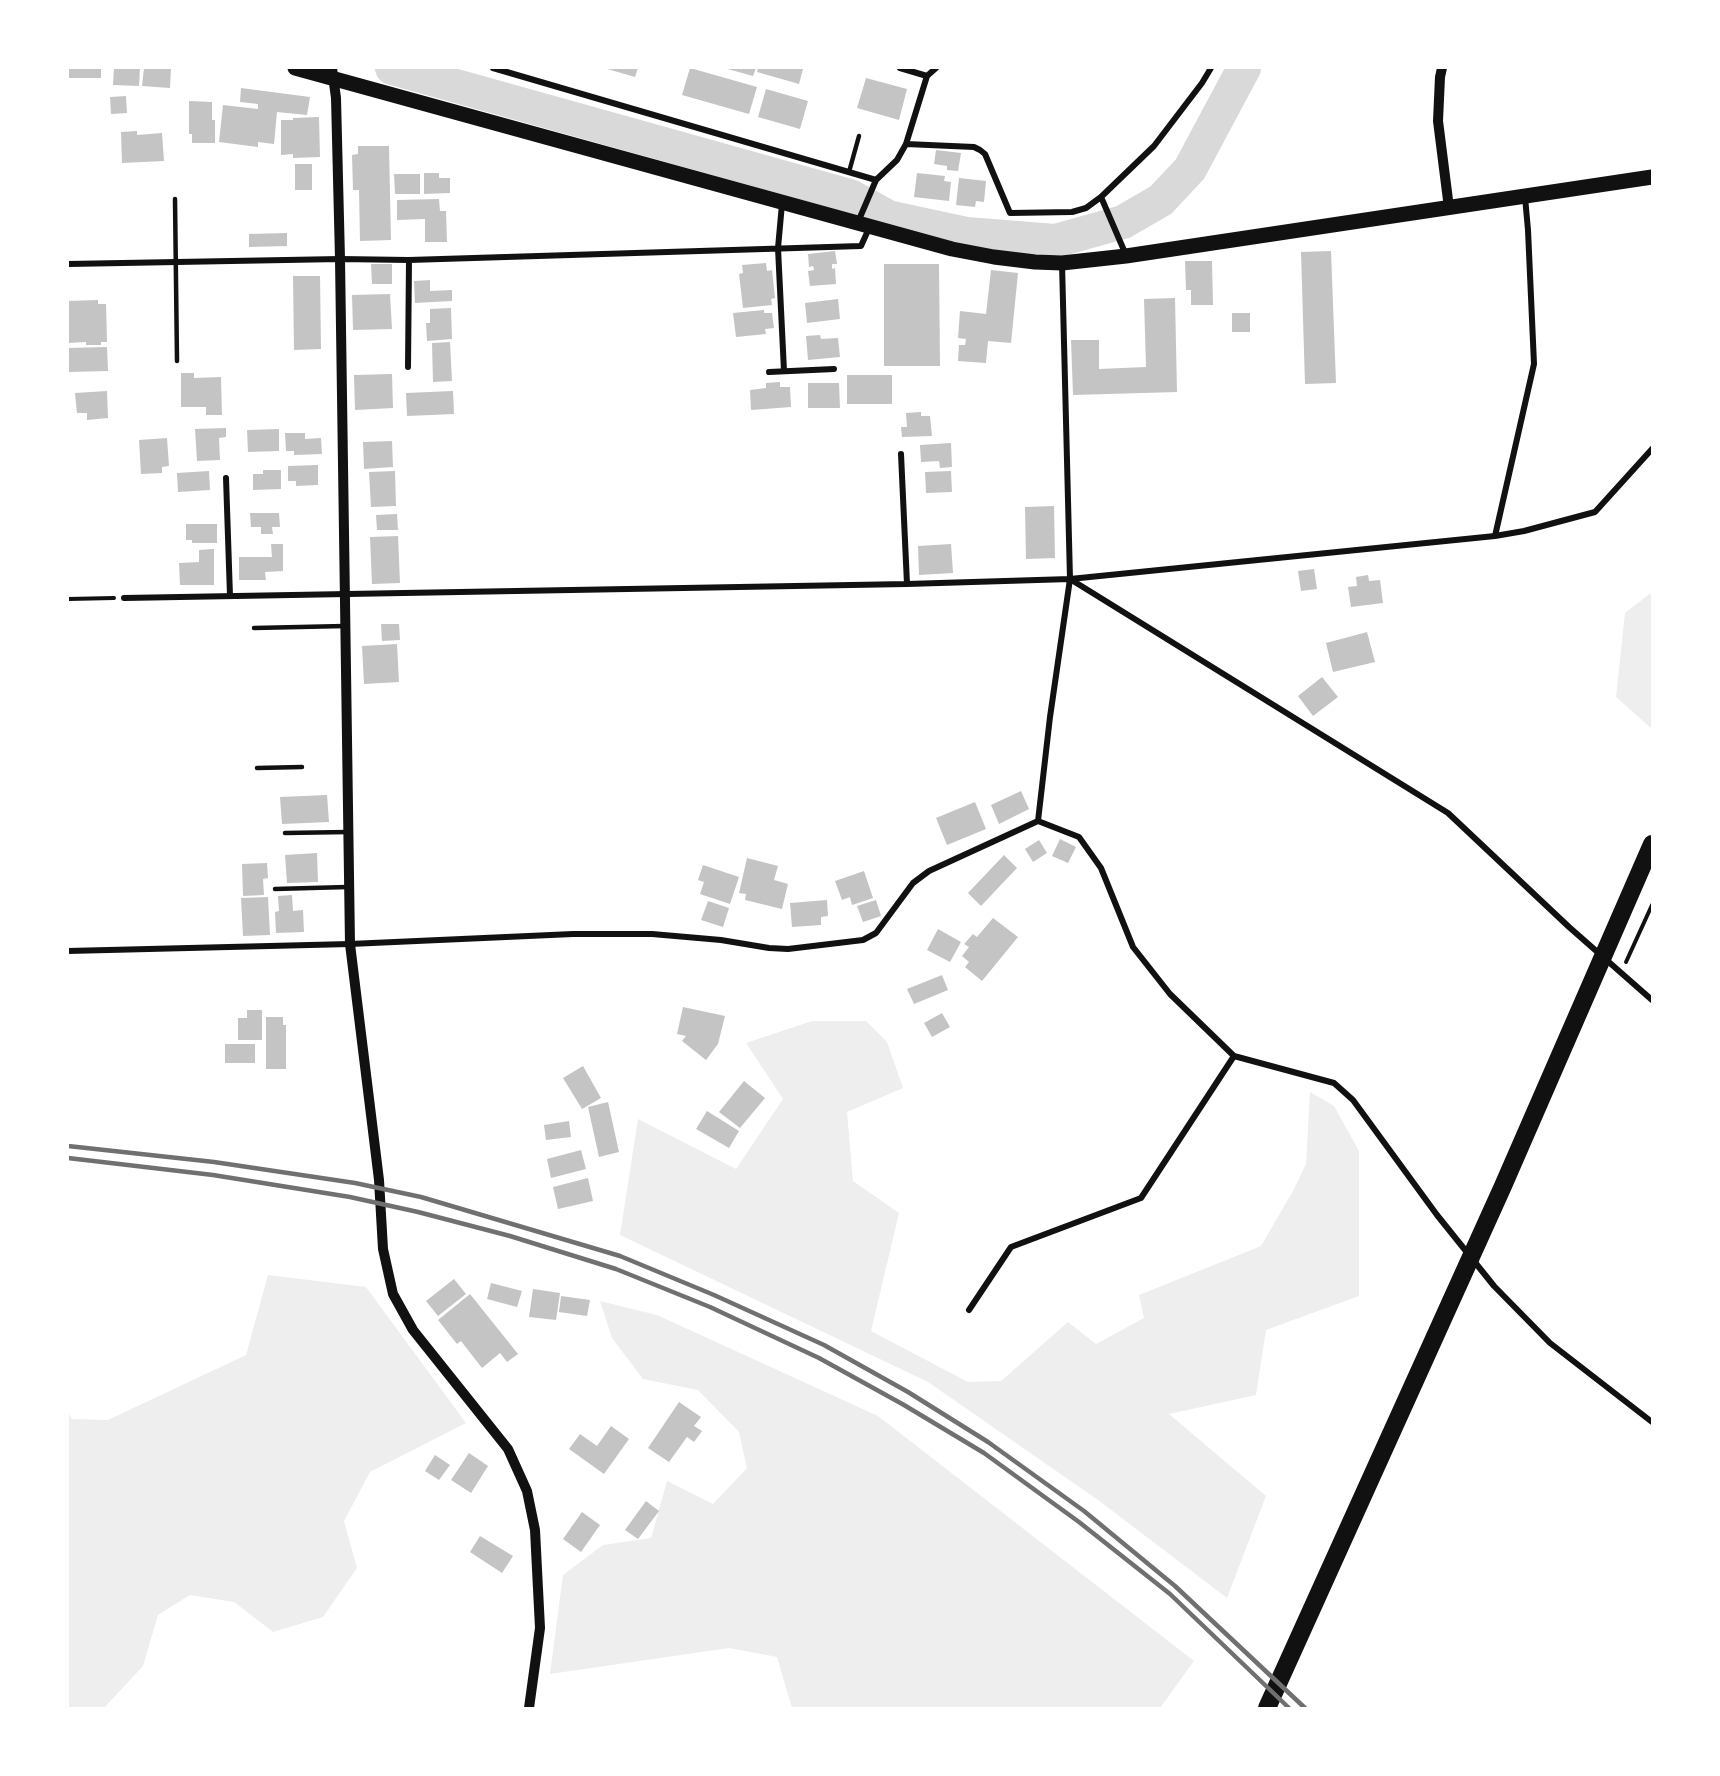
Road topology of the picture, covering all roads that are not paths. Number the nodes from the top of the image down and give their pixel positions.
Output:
1 (296, 68) edge
2 (493, 68) edge
3 (900, 68) edge
4 (936, 68) edge
5 (1211, 68) edge
6 (1442, 68) edge
7 (332, 73) edge
8 (927, 76) junction
9 (859, 136) dead end
10 (906, 144) junction
11 (849, 172) junction
12 (1653, 177) edge
13 (876, 180) junction
14 (1525, 196) junction
15 (1101, 197) junction
16 (175, 199) dead end
17 (782, 202) junction
18 (1449, 208) junction
19 (864, 225) junction
20 (778, 248) junction
21 (1126, 256) junction
22 (340, 259) junction
23 (409, 260) junction
24 (176, 262) junction
25 (1062, 263) junction
26 (68, 264) edge
27 (177, 361) dead end
28 (408, 367) dead end
29 (834, 369) dead end
30 (784, 371) junction
31 (769, 372) dead end
32 (1653, 449) edge
33 (901, 454) dead end
34 (226, 478) dead end
35 (1495, 536) junction
36 (1070, 579) junction
37 (907, 584) junction
38 (345, 593) junction
39 (230, 596) junction
40 (124, 598) road end
41 (345, 626) junction
42 (254, 628) dead end
43 (302, 767) dead end
44 (257, 768) dead end
45 (1038, 822) junction
46 (349, 832) junction
47 (285, 833) dead end
48 (1653, 844) edge
49 (350, 887) junction
50 (275, 889) dead end
51 (350, 944) junction
52 (68, 951) edge
53 (1653, 1000) edge
54 (1234, 1056) junction
55 (969, 1310) dead end
56 (1653, 1422) edge
57 (529, 1708) edge
58 (1267, 1708) edge

1 - 7 main road
2 - 11 street
3 - 8 street
4 - 8 street
5 - 15 street
6 - 18 street
7 - 17 main road
7 - 22 street
8 - 10 street
9 - 11 lane
10 - 13 street
10 - 15 street
11 - 13 street
12 - 14 main road
13 - 19 street
14 - 18 main road
14 - 35 street
15 - 21 street
16 - 24 lane
17 - 19 main road
17 - 20 street
18 - 21 main road
19 - 20 street
19 - 25 main road
20 - 23 street
20 - 30 street
21 - 25 main road
22 - 23 street
22 - 24 street
22 - 38 street
23 - 28 street
24 - 26 street
24 - 27 lane
25 - 36 street
29 - 30 street
30 - 31 street
32 - 35 street
33 - 37 street
34 - 39 street
35 - 36 street
36 - 37 street
36 - 45 street
36 - 53 street
37 - 38 street
38 - 39 street
38 - 41 street
39 - 40 street
41 - 42 lane
41 - 46 street
43 - 44 lane
45 - 51 street
45 - 54 street
46 - 47 lane
46 - 49 street
48 - 58 highway
49 - 50 lane
49 - 51 street
51 - 52 street
51 - 57 street
54 - 55 street
54 - 56 street

